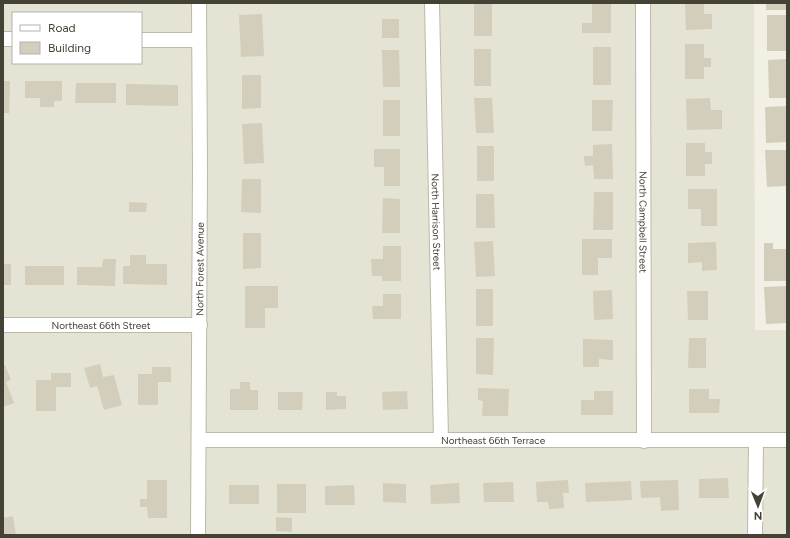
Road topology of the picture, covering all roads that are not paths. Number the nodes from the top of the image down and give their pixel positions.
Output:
1 (199, 3) edge
2 (432, 3) edge
3 (643, 3) edge
4 (142, 40) edge
5 (199, 40) junction
6 (3, 325) edge
7 (200, 326) junction
8 (199, 440) junction
9 (441, 440) junction
10 (787, 440) edge
11 (644, 441) junction
12 (756, 441) junction
13 (198, 535) edge
14 (755, 535) edge

1 - 5 street, North Forest Avenue
2 - 9 street, North Harrison Street
3 - 11 street, North Campbell Street
4 - 5 street
5 - 7 street, North Forest Avenue
6 - 7 street, Northeast 66th Street
7 - 8 street, North Forest Avenue
8 - 9 street, Northeast 66th Terrace
8 - 13 street, North Forest Avenue
9 - 11 street, Northeast 66th Terrace
10 - 12 street, Northeast 66th Terrace
11 - 12 street, Northeast 66th Terrace
12 - 14 street

